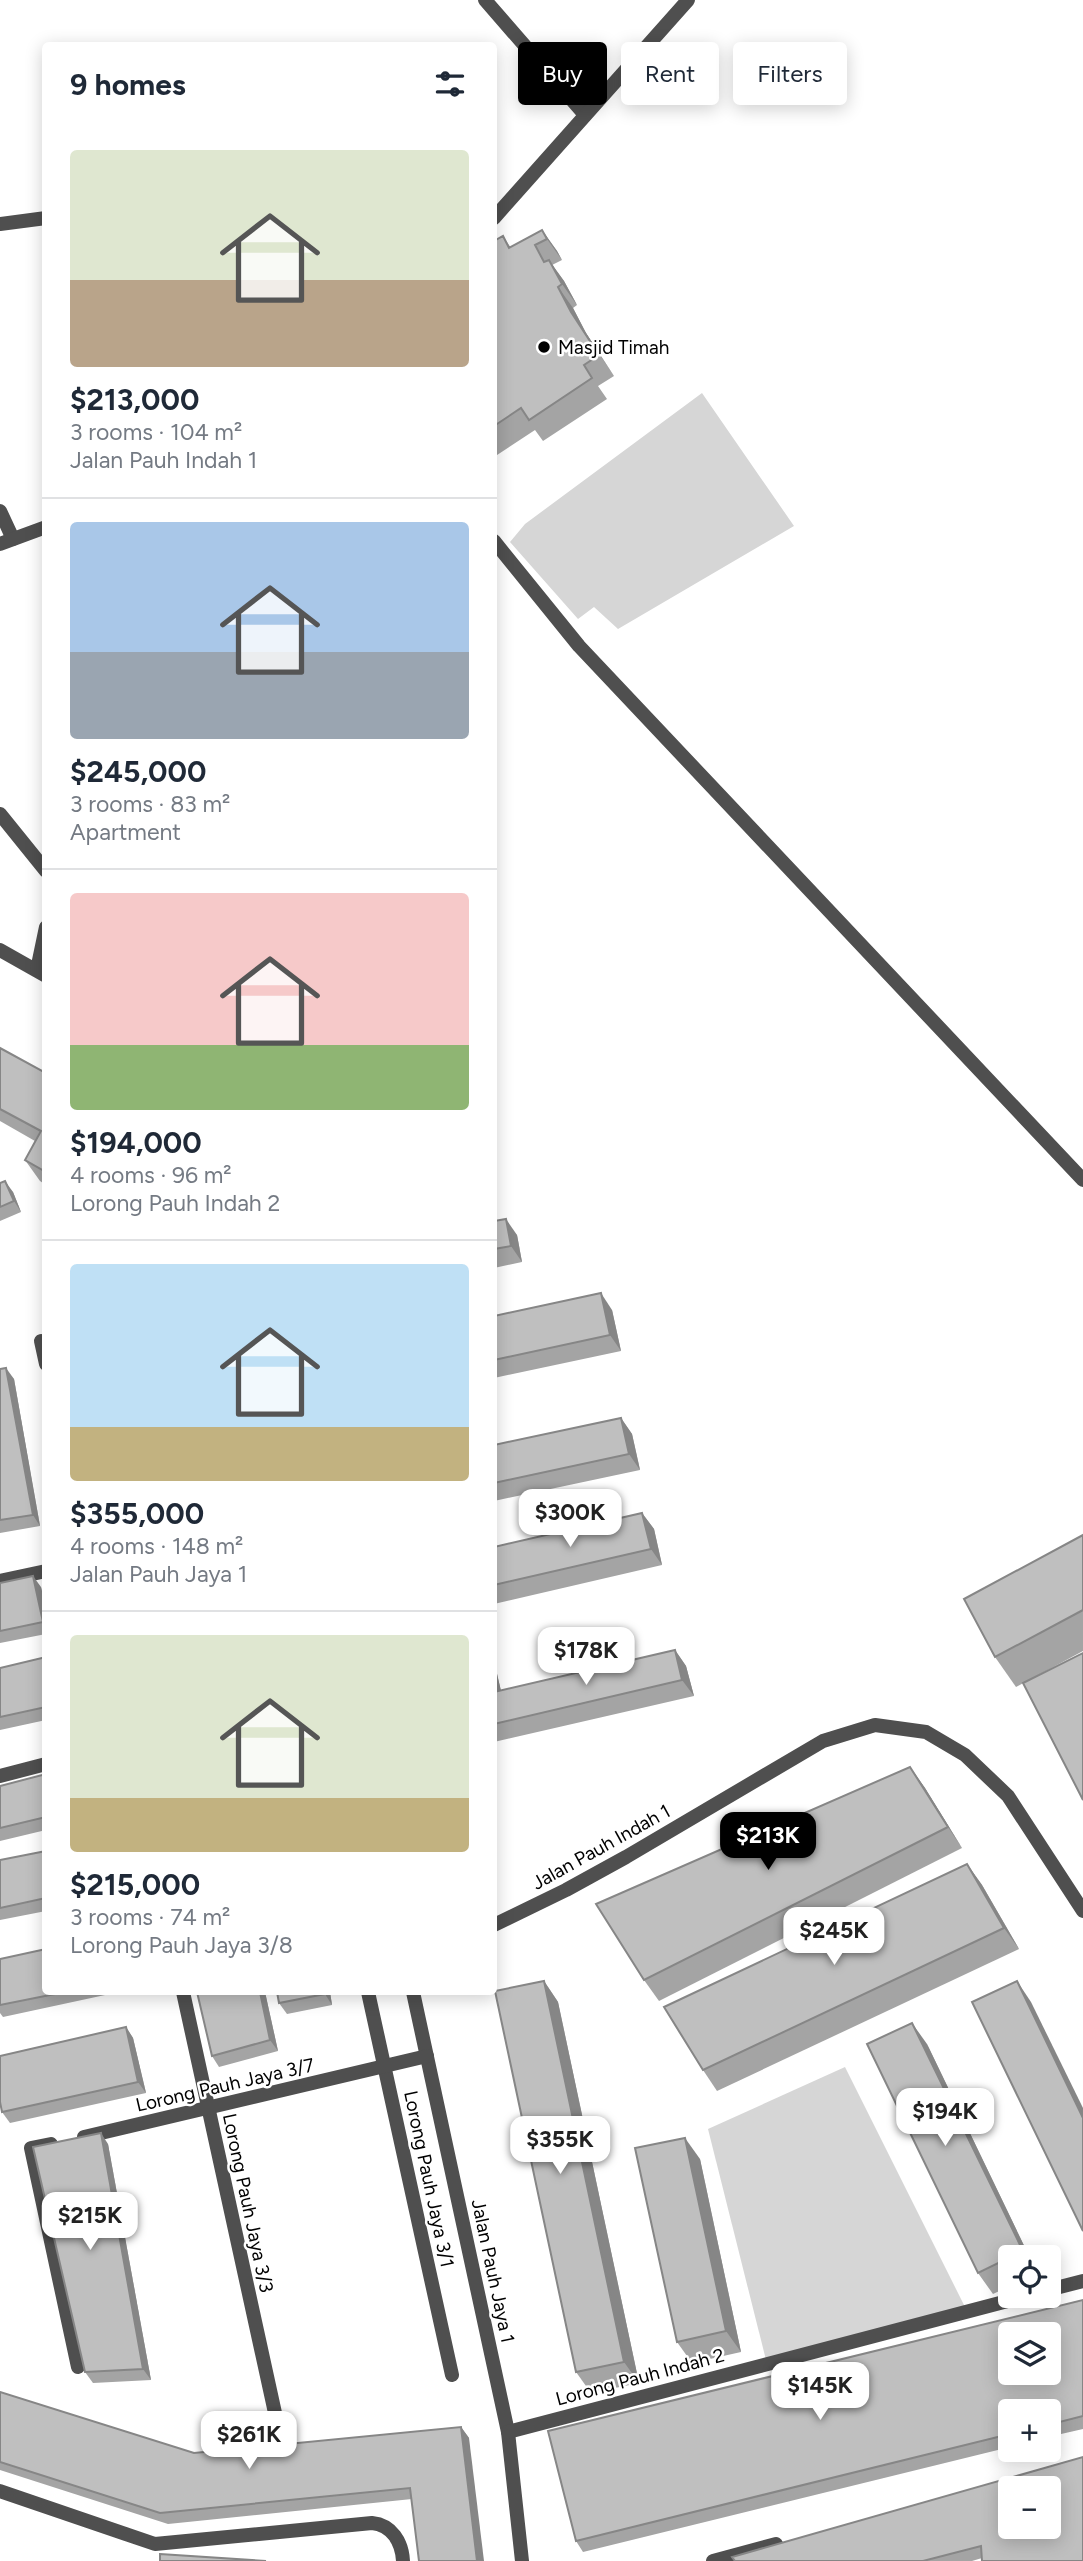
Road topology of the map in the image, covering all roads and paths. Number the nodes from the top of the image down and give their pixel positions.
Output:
1 (485, 0) edge
2 (688, 0) edge
3 (586, 116) junction
4 (497, 215) edge
5 (42, 219) edge
6 (0, 224) edge
7 (0, 511) edge
8 (42, 528) edge
9 (7, 541) edge
10 (497, 545) edge
11 (0, 814) edge
12 (42, 866) edge
13 (0, 950) edge
14 (41, 973) edge
15 (1083, 1180) edge
16 (41, 1342) dead end
17 (42, 1346) edge
18 (42, 1572) edge
19 (0, 1581) edge
20 (42, 1765) edge
21 (0, 1776) edge
22 (1083, 1910) edge
23 (497, 1923) edge
24 (184, 1995) edge
25 (369, 1995) edge
26 (414, 1995) edge
27 (427, 2056) junction
28 (384, 2066) junction
29 (208, 2108) junction
30 (1083, 2281) edge
31 (1061, 2287) edge
32 (998, 2304) edge
33 (78, 2367) dead end
34 (452, 2375) dead end
35 (277, 2422) dead end
36 (508, 2432) junction
37 (0, 2491) edge
38 (792, 2540) edge
39 (402, 2561) edge
40 (523, 2561) edge
41 (713, 2561) edge

1 - 3 street
2 - 3 street
3 - 4 street
5 - 6 street
7 - 9 street
8 - 9 street
10 - 15 street
11 - 12 street
13 - 14 street
16 - 17 street
18 - 19 street
20 - 21 street
22 - 23 street, Jalan Pauh Indah 1
24 - 29 street, Lorong Pauh Jaya 3/3
25 - 28 street, Lorong Pauh Jaya 3/1
26 - 27 street, Jalan Pauh Jaya 1
27 - 28 street, Lorong Pauh Jaya 3/7
27 - 36 street, Jalan Pauh Jaya 1
28 - 29 street, Lorong Pauh Jaya 3/7
28 - 34 street, Lorong Pauh Jaya 3/1
29 - 33 street, Lorong Pauh Jaya 3/7
29 - 35 street, Lorong Pauh Jaya 3/3
30 - 31 street
32 - 36 street, Lorong Pauh Indah 2
36 - 40 street, Jalan Pauh Jaya 1
37 - 39 street
38 - 41 street

